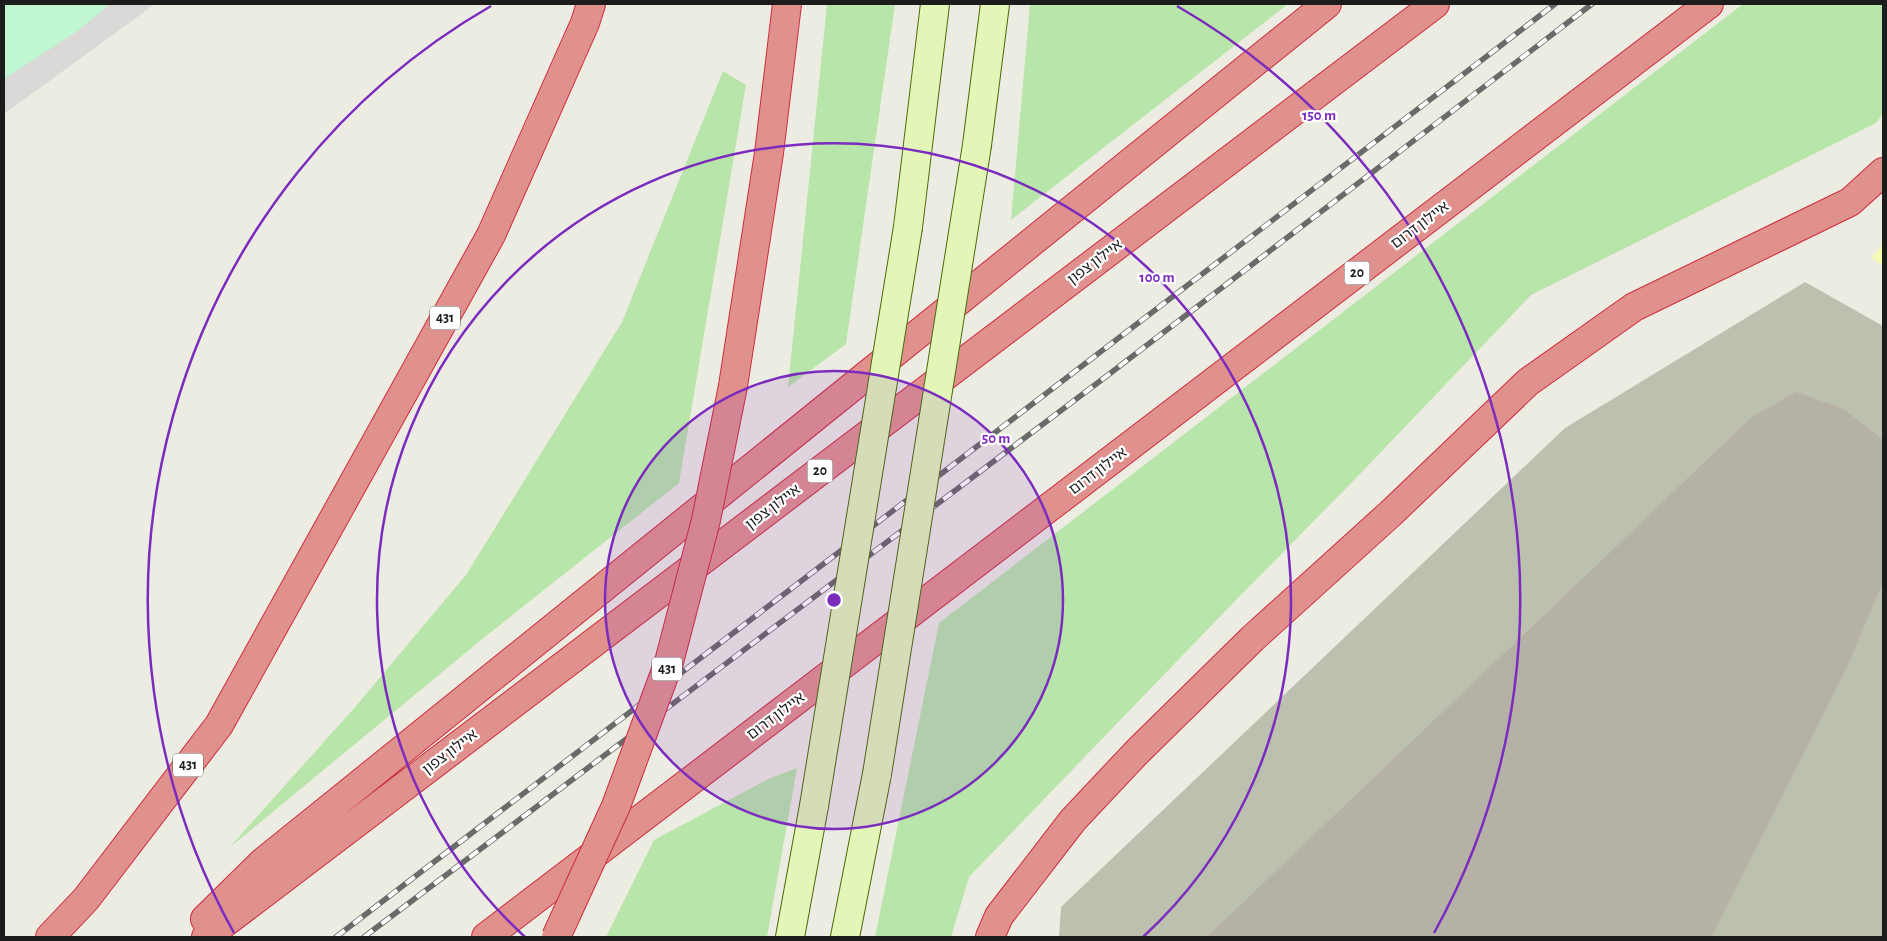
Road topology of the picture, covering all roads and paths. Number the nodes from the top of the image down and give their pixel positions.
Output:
1 (591, 4) edge
2 (787, 4) edge
3 (934, 4) edge
4 (995, 4) edge
5 (1327, 4) edge
6 (1435, 4) edge
7 (1709, 4) edge
8 (1883, 172) edge
9 (50, 937) edge
10 (188, 937) edge
11 (206, 937) edge
12 (486, 937) edge
13 (556, 937) edge
14 (790, 937) edge
15 (846, 937) edge
16 (990, 937) edge

1 - 9 highway, 431
2 - 13 highway, 431, bridge
3 - 14 street, bridge
4 - 15 street, bridge
5 - 10 highway
6 - 11 highway, איילון צפון / 20
7 - 12 highway, איילון דרום / 20
8 - 16 highway

